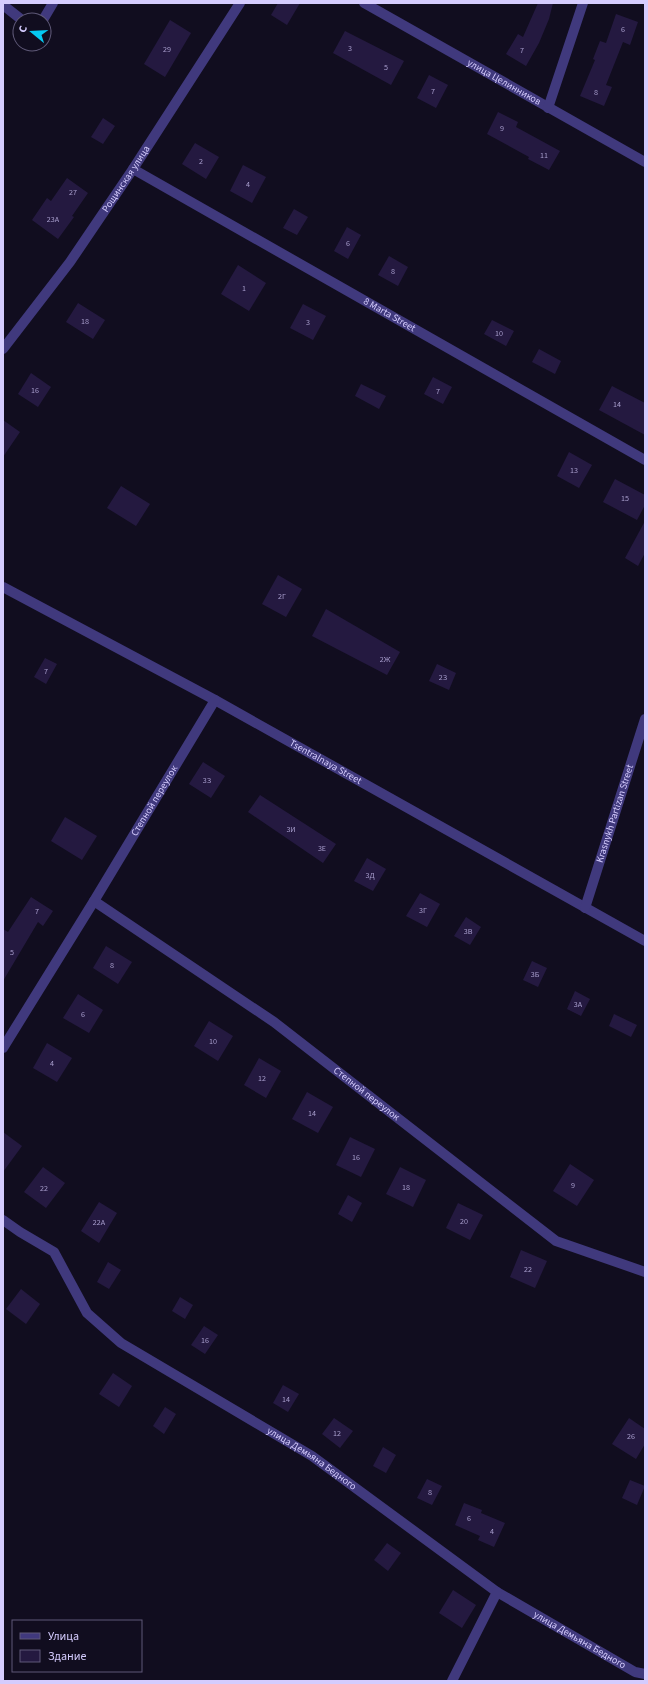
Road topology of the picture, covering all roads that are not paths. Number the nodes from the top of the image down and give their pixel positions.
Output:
1 (53, 3) edge
2 (240, 3) edge
3 (364, 3) edge
4 (583, 3) edge
5 (3, 5) edge
6 (12, 12) edge
7 (48, 12) edge
8 (548, 108) junction
9 (645, 162) edge
10 (133, 169) junction
11 (3, 349) edge
12 (645, 460) edge
13 (3, 587) edge
14 (215, 700) junction
15 (645, 719) edge
16 (94, 901) junction
17 (585, 908) junction
18 (645, 941) edge
19 (3, 1048) edge
20 (3, 1220) edge
21 (645, 1272) edge
22 (497, 1592) junction
23 (645, 1674) edge
24 (452, 1681) edge

1 - 7 street
2 - 10 street, Рощинская улица
3 - 8 street, улица Целинников
4 - 8 street
5 - 6 street
8 - 9 street, улица Целинников
10 - 11 street, Рощинская улица
10 - 12 street, 8 Marta Street
13 - 14 street, Tsentralnaya Street
14 - 16 street, Степной переулок
14 - 17 street, Tsentralnaya Street
15 - 17 street, Krasnykh Partizan Street
16 - 19 street, Степной переулок
16 - 21 street, Степной переулок
17 - 18 street, Tsentralnaya Street
20 - 22 street, улица Демьяна Бедного
22 - 23 street, улица Демьяна Бедного
22 - 24 street

